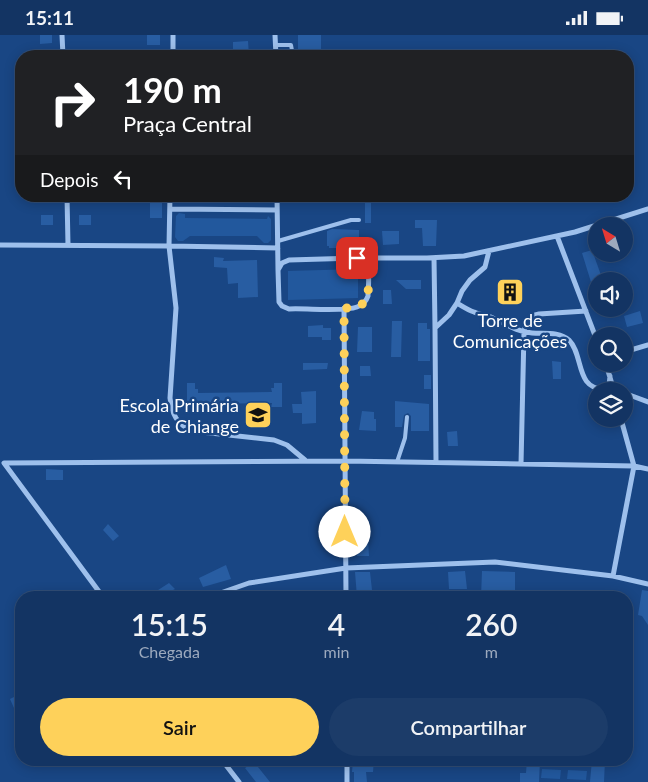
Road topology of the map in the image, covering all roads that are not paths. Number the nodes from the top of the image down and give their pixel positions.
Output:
1 (62, 35) edge
2 (173, 35) edge
3 (275, 35) edge
4 (276, 45) junction
5 (63, 50) edge
6 (173, 50) edge
7 (276, 50) edge
8 (292, 50) edge
9 (66, 202) edge
10 (170, 202) edge
11 (277, 202) edge
12 (170, 209) junction
13 (648, 209) edge
14 (277, 210) junction
15 (359, 220) dead end
16 (557, 236) junction
17 (278, 241) junction
18 (0, 245) edge
19 (68, 245) junction
20 (169, 246) junction
21 (278, 248) junction
22 (489, 251) junction
23 (357, 258) junction
24 (434, 258) junction
25 (278, 270) junction
26 (457, 303) junction
27 (344, 308) junction
28 (586, 311) junction
29 (592, 327) edge
30 (435, 328) junction
31 (524, 332) junction
32 (648, 345) edge
33 (633, 350) edge
34 (609, 372) edge
35 (610, 376) junction
36 (612, 382) edge
37 (633, 396) edge
38 (648, 402) edge
39 (407, 417) dead end
40 (624, 427) edge
41 (305, 461) junction
42 (345, 461) junction
43 (397, 461) junction
44 (436, 462) junction
45 (521, 464) junction
46 (634, 466) junction
47 (648, 469) edge
48 (346, 568) junction
49 (613, 576) junction
50 (648, 584) edge
51 (99, 591) edge
52 (226, 591) edge
53 (346, 591) edge
54 (226, 766) edge
55 (347, 766) edge
56 (238, 782) edge
57 (347, 782) edge

1 - 5 street
2 - 6 street
3 - 4 street
4 - 7 street
4 - 8 lane
9 - 19 street
10 - 12 street
11 - 14 street
12 - 14 street
12 - 20 street
13 - 16 street
14 - 17 street
15 - 17 lane
16 - 22 street
16 - 28 street
17 - 21 street
18 - 19 street
19 - 20 street
20 - 21 street
20 - 41 street
21 - 25 street
22 - 24 street
22 - 26 street
23 - 24 street
23 - 25 street
23 - 27 street
24 - 30 street
25 - 27 street
26 - 30 street
26 - 31 street
27 - 42 street
28 - 29 street
28 - 31 street
30 - 44 street
31 - 35 street
31 - 45 street
32 - 33 street
34 - 35 street
35 - 36 street
37 - 38 street
39 - 43 lane
40 - 46 street
41 - 42 street
41 - 51 street
42 - 43 street
42 - 48 street
43 - 44 street
44 - 45 street
45 - 46 street
46 - 47 street
46 - 49 street
48 - 49 street
48 - 52 street
48 - 53 street
49 - 50 street
54 - 56 street
55 - 57 street

